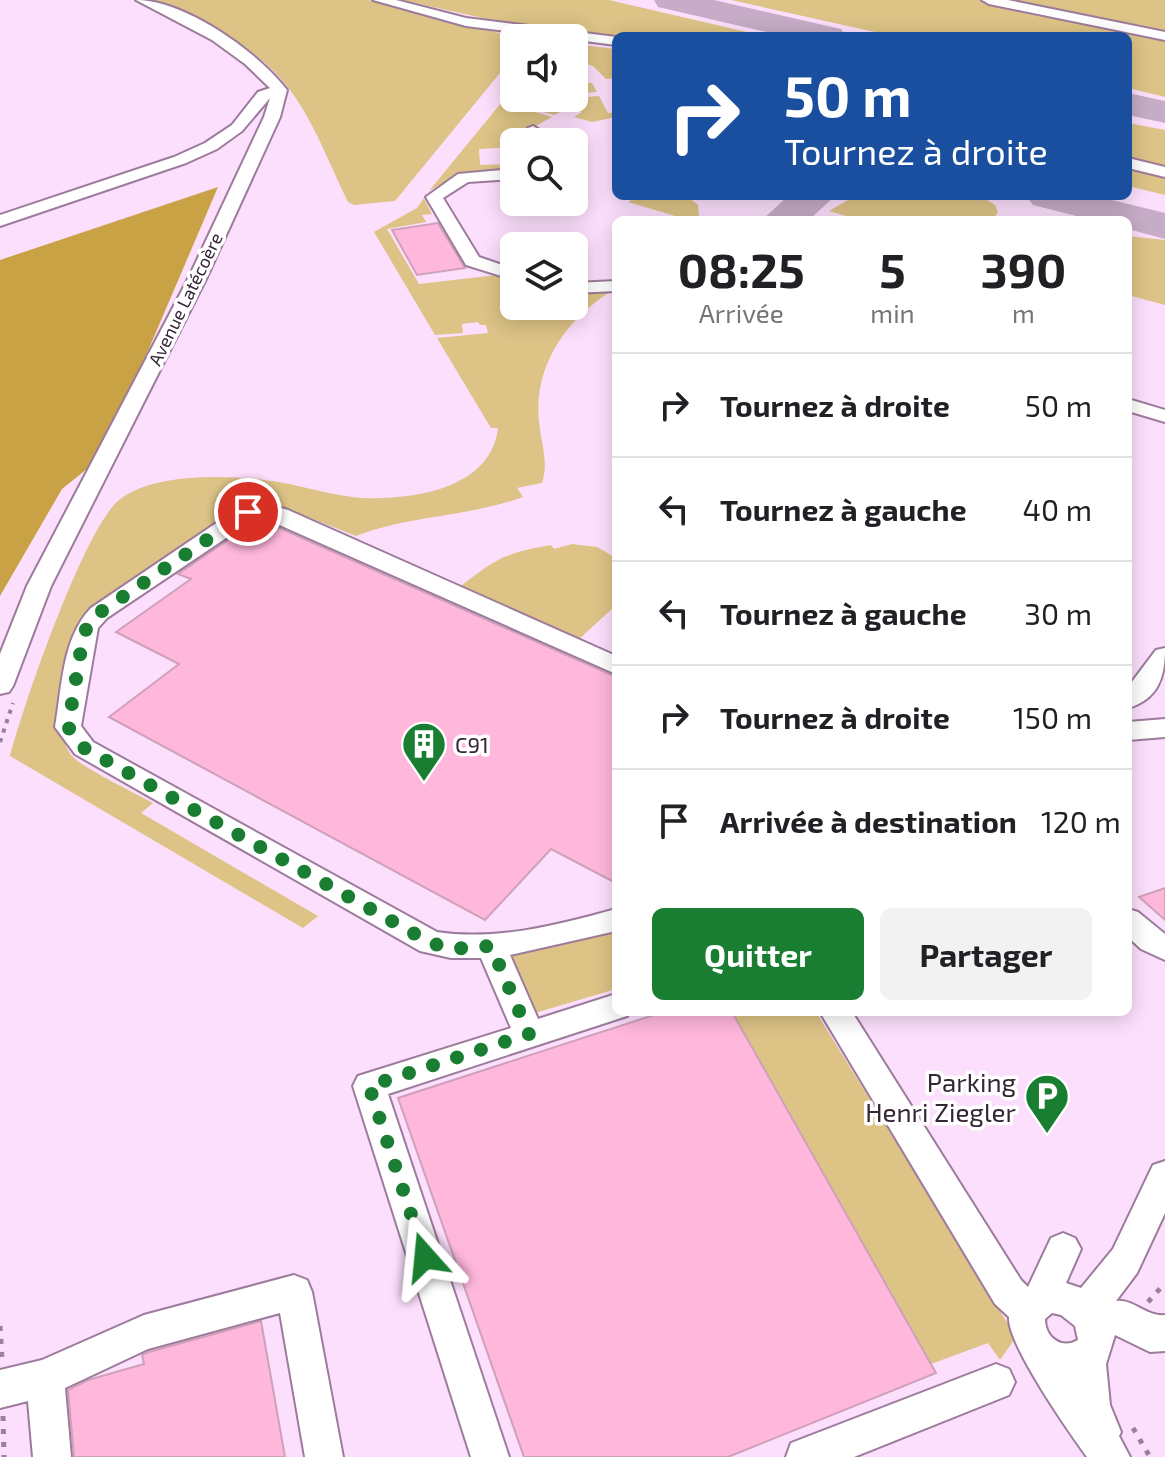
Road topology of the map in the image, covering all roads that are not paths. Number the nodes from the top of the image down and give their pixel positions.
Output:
1 (143, 0) edge
2 (380, 0) edge
3 (989, 0) edge
4 (1165, 36) edge
5 (612, 40) edge
6 (280, 90) junction
7 (1132, 164) edge
8 (1165, 172) edge
9 (500, 175) edge
10 (0, 221) edge
11 (500, 270) edge
12 (612, 286) edge
13 (588, 287) edge
14 (1132, 393) edge
15 (1165, 403) edge
16 (1132, 406) edge
17 (1165, 416) edge
18 (1165, 656) edge
19 (612, 664) edge
20 (0, 686) edge
21 (1132, 696) edge
22 (1165, 728) edge
23 (1132, 731) edge
24 (612, 921) edge
25 (1132, 924) edge
26 (491, 946) junction
27 (1165, 948) edge
28 (612, 1008) edge
29 (837, 1016) edge
30 (529, 1034) junction
31 (1165, 1176) edge
32 (1063, 1249) dead end
33 (1035, 1304) junction
34 (1090, 1315) junction
35 (1155, 1319) edge
36 (1044, 1355) junction
37 (1087, 1358) junction
38 (45, 1378) junction
39 (996, 1382) dead end
40 (0, 1389) edge
41 (52, 1457) edge
42 (324, 1457) edge
43 (490, 1457) edge
44 (805, 1457) edge
45 (1112, 1457) edge

1 - 6 street
2 - 5 street
3 - 4 street
6 - 10 street
6 - 20 street, Avenue Latécoère
7 - 8 street
9 - 11 street
12 - 13 street
14 - 15 street
16 - 17 street
18 - 21 street
19 - 26 street
22 - 23 street
24 - 26 street
25 - 27 street
26 - 30 street
28 - 30 street
29 - 33 street
30 - 43 street
31 - 34 street
32 - 33 street
33 - 34 street
33 - 36 street
34 - 35 street
34 - 37 street
36 - 37 street
36 - 45 street
37 - 45 street
38 - 40 street
38 - 41 street
38 - 42 street
39 - 44 street

